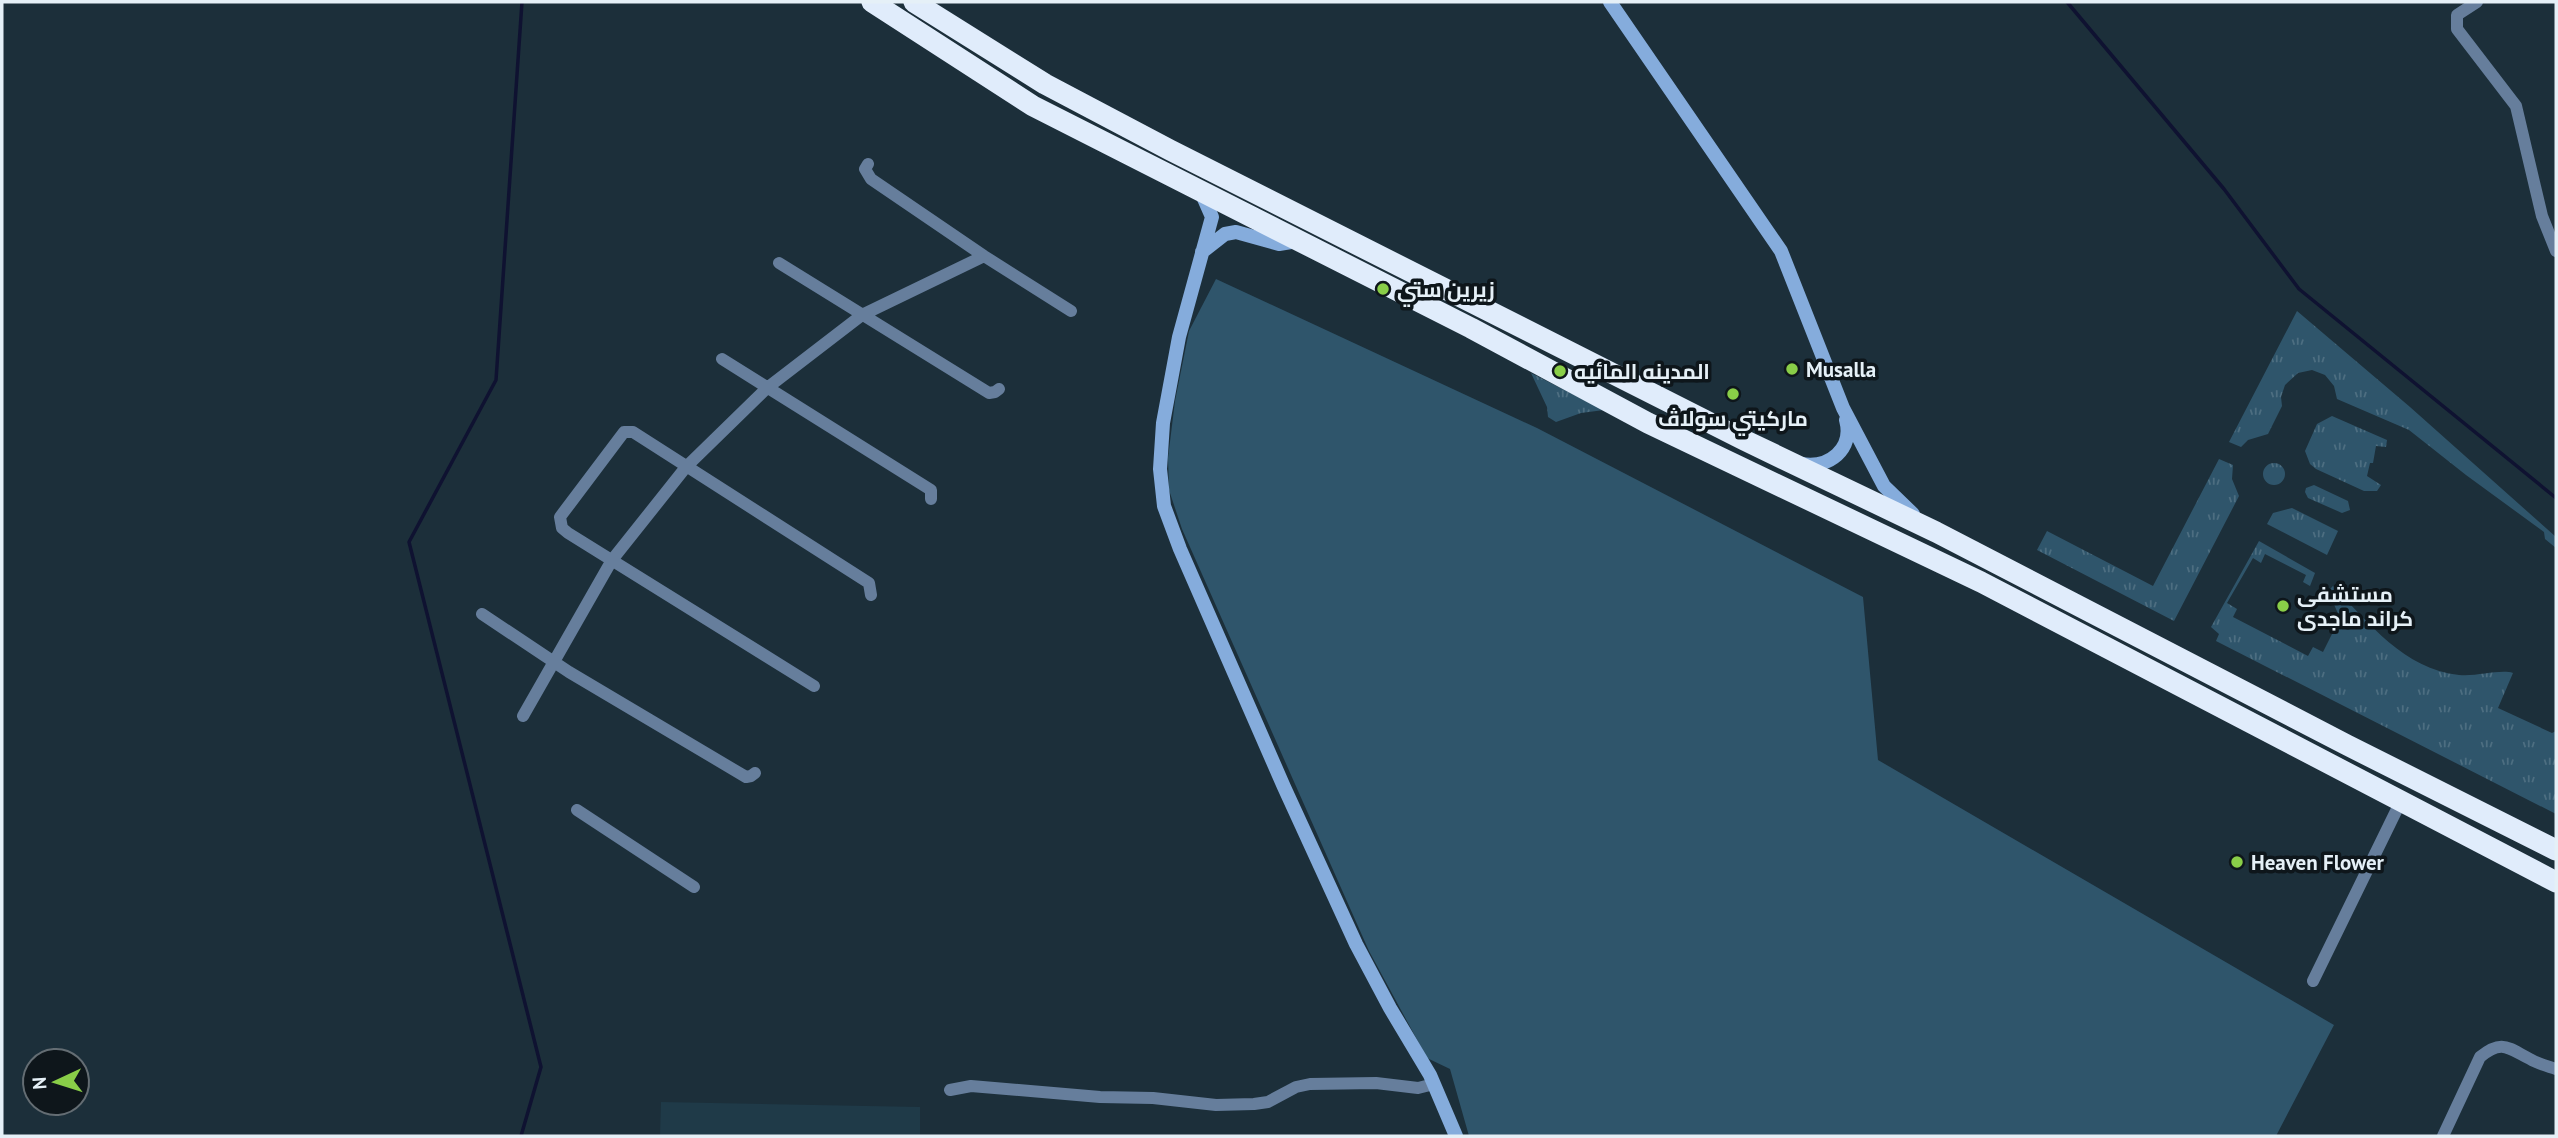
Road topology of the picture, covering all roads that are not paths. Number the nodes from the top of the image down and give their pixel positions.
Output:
1 (873, 2) edge
2 (914, 2) edge
3 (1610, 2) edge
4 (2477, 2) edge
5 (868, 164) dead end
6 (1201, 192) junction
7 (1297, 241) junction
8 (2556, 251) edge
9 (1202, 252) junction
10 (984, 256) junction
11 (779, 263) dead end
12 (1071, 312) dead end
13 (862, 314) junction
14 (722, 359) dead end
15 (1600, 367) junction
16 (767, 388) junction
17 (999, 388) dead end
18 (1596, 395) junction
19 (1843, 408) junction
20 (1788, 461) junction
21 (686, 467) junction
22 (931, 499) dead end
23 (1936, 532) junction
24 (612, 561) junction
25 (872, 596) dead end
26 (482, 614) dead end
27 (2118, 624) junction
28 (2106, 646) junction
29 (554, 662) junction
30 (814, 686) dead end
31 (523, 716) dead end
32 (755, 773) dead end
33 (2401, 801) junction
34 (577, 810) dead end
35 (2556, 850) edge
36 (2556, 882) edge
37 (694, 887) dead end
38 (2313, 981) dead end
39 (2556, 1069) edge
40 (1434, 1084) junction
41 (950, 1090) dead end
42 (1456, 1136) edge
43 (2442, 1136) edge

1 - 6 highway
2 - 15 highway
3 - 19 street
4 - 8 street
5 - 10 street
6 - 7 highway
6 - 9 street
7 - 9 street
7 - 18 highway
9 - 40 street
10 - 12 street
10 - 13 street
11 - 13 street
13 - 16 street
13 - 17 street
14 - 16 street
15 - 18 highway
15 - 20 highway
16 - 21 street
16 - 22 street
18 - 28 highway
19 - 20 street
19 - 23 street
20 - 23 highway
21 - 24 street
21 - 24 street
21 - 25 street
23 - 27 highway
24 - 29 street
24 - 30 street
26 - 29 street
27 - 28 highway
27 - 35 highway
28 - 33 highway
29 - 31 street
29 - 32 street
33 - 36 highway
33 - 38 street
34 - 37 street
39 - 43 street
40 - 41 street
40 - 42 street

